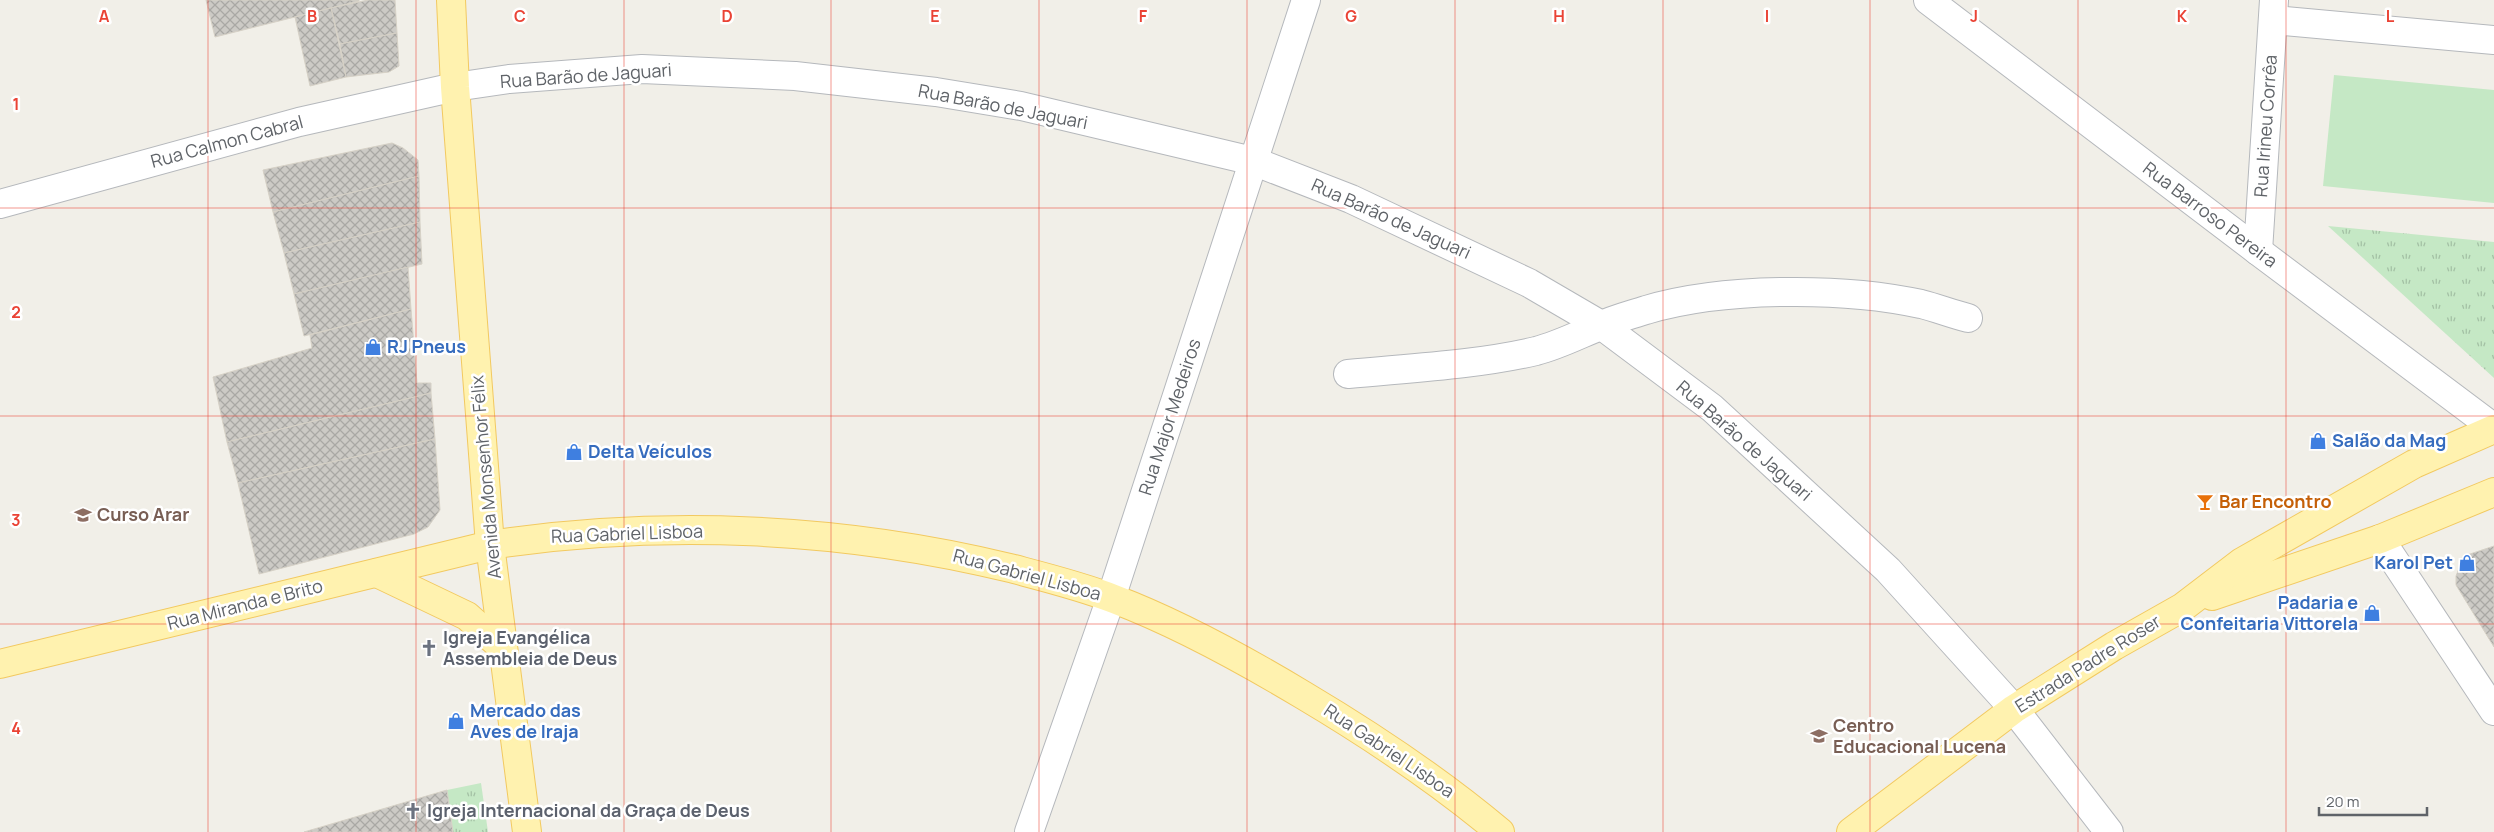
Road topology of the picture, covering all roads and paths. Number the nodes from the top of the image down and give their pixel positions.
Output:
1 (451, 0) edge
2 (1306, 0) edge
3 (1928, 0) edge
4 (2273, 10) edge
5 (2494, 40) edge
6 (455, 87) junction
7 (1253, 161) junction
8 (0, 204) edge
9 (2258, 251) junction
10 (1968, 318) dead end
11 (1601, 325) junction
12 (1348, 374) dead end
13 (2494, 428) edge
14 (482, 449) junction
15 (2494, 492) edge
16 (2380, 538) junction
17 (490, 545) junction
18 (377, 573) junction
19 (1111, 598) junction
20 (2183, 607) junction
21 (503, 648) junction
22 (0, 664) edge
23 (2014, 710) junction
24 (2494, 711) edge
25 (527, 832) edge
26 (1029, 832) edge
27 (1500, 832) edge
28 (1851, 832) edge
29 (2110, 832) edge

1 - 6 main road, Avenida Monsenhor Félix
2 - 7 street, Rua Major Medeiros
3 - 9 street, Rua Barroso Pereira
4 - 5 street
4 - 9 street, Rua Irineu Corrêa
6 - 7 street, Rua Barão de Jaguari
6 - 8 street, Rua Calmon Cabral
6 - 14 main road, Avenida Monsenhor Félix
7 - 11 street, Rua Barão de Jaguari
7 - 19 street, Rua Major Medeiros
9 - 13 street, Rua Barroso Pereira
10 - 11 street
11 - 12 street
11 - 23 street, Rua Barão de Jaguari
13 - 20 main road, Estrada Padre Roser
14 - 17 main road, Avenida Monsenhor Félix
14 - 18 main road
15 - 16 main road, Estrada Padre Roser
16 - 20 main road, Estrada Padre Roser
16 - 24 street
17 - 18 main road, Rua Miranda e Brito
17 - 19 main road, Rua Gabriel Lisboa
17 - 21 main road, Avenida Monsenhor Félix
18 - 21 main road
18 - 22 main road, Rua Miranda e Brito
19 - 26 street, Rua Major Medeiros
19 - 27 main road, Rua Gabriel Lisboa
20 - 23 main road, Estrada Padre Roser
21 - 25 main road, Avenida Monsenhor Félix
23 - 28 main road, Estrada Padre Roser
23 - 29 street, Rua Barão de Jaguari

